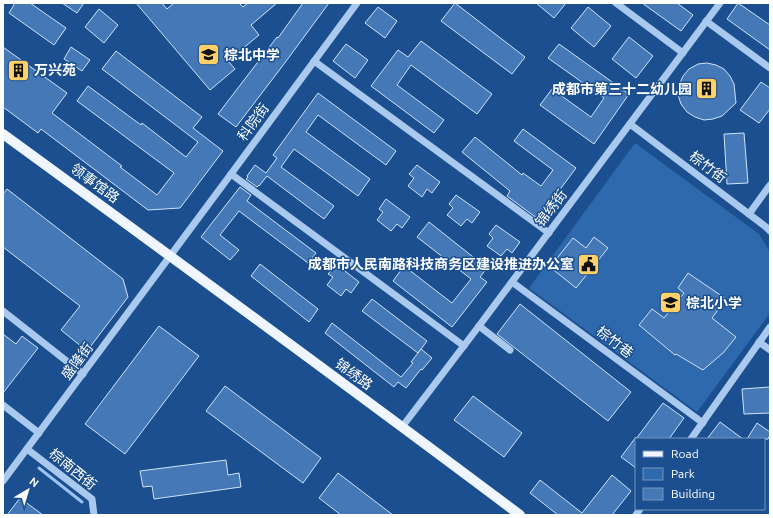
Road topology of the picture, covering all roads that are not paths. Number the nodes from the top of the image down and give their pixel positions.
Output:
1 (357, 3) edge
2 (616, 3) edge
3 (720, 3) edge
4 (706, 21) junction
5 (683, 53) junction
6 (314, 61) junction
7 (770, 68) edge
8 (630, 124) junction
9 (3, 134) edge
10 (231, 174) junction
11 (770, 185) edge
12 (749, 214) junction
13 (770, 231) edge
14 (549, 233) junction
15 (171, 256) junction
16 (512, 282) junction
17 (3, 311) edge
18 (479, 326) junction
19 (770, 327) edge
20 (759, 342) junction
21 (464, 346) junction
22 (510, 350) dead end
23 (770, 350) edge
24 (83, 374) junction
25 (3, 405) edge
26 (703, 423) junction
27 (402, 427) junction
28 (39, 433) junction
29 (692, 438) edge
30 (27, 449) junction
31 (3, 481) edge
32 (94, 515) edge
33 (520, 515) edge

1 - 6 street, 科院街
2 - 5 street
3 - 4 street, 锦绣街
4 - 5 street, 锦绣街
4 - 7 street
5 - 8 street, 锦绣街
6 - 10 street, 科院街
6 - 14 street
8 - 12 street, 棕竹街
8 - 14 street, 锦绣街
9 - 15 main road, 领事馆路
10 - 15 street, 科院街
10 - 21 street
11 - 12 street
12 - 13 street, 棕竹街
14 - 16 street, 锦绣街
15 - 24 street, 盛隆街
15 - 27 main road, 锦绣路
16 - 18 street, 锦绣街
16 - 26 street, 棕竹巷
17 - 24 street
18 - 21 street, 锦绣街
18 - 22 street
19 - 20 street
20 - 23 street
20 - 26 street
21 - 27 street, 锦绣街
24 - 28 street, 盛隆街
25 - 28 street
26 - 29 street
27 - 33 main road, 锦绣路
28 - 30 street, 盛隆街
30 - 31 street, 盛隆街
30 - 32 street, 棕南西街

